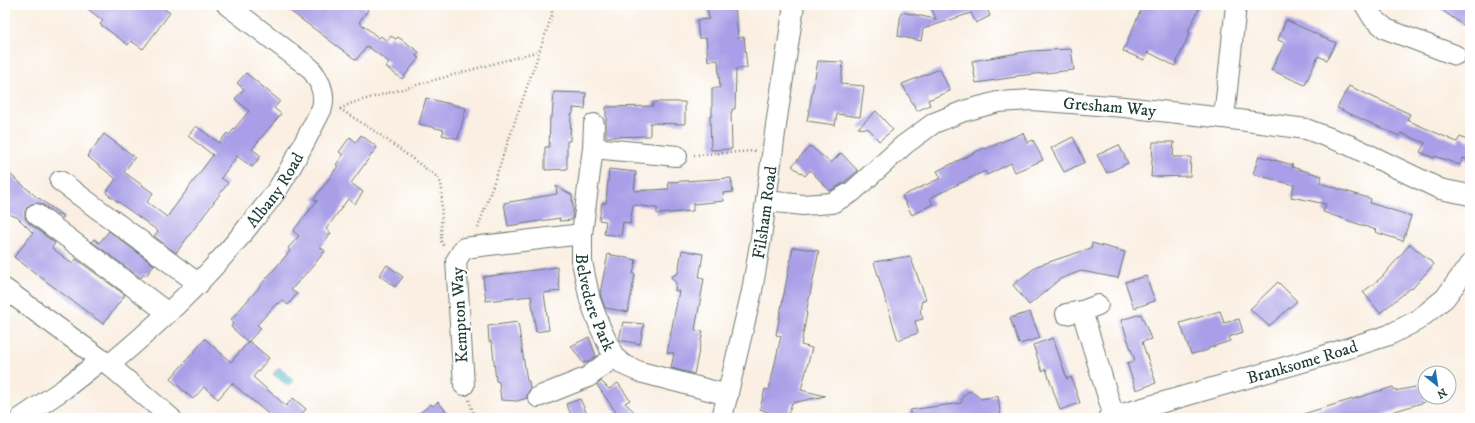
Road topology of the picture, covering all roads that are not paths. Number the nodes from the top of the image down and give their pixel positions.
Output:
1 (227, 5) edge
2 (794, 5) edge
3 (1236, 5) edge
4 (1369, 11) edge
5 (1455, 56) dead end
6 (1224, 118) junction
7 (594, 124) dead end
8 (593, 148) junction
9 (677, 156) road end
10 (60, 181) dead end
11 (1470, 195) edge
12 (767, 201) junction
13 (36, 214) dead end
14 (582, 234) junction
15 (1470, 264) edge
16 (199, 284) junction
17 (5, 289) edge
18 (1082, 310) dead end
19 (168, 313) junction
20 (614, 357) junction
21 (105, 362) junction
22 (464, 385) dead end
23 (728, 395) junction
24 (538, 396) dead end
25 (1111, 417) edge
26 (21, 418) edge
27 (171, 418) edge
28 (722, 418) edge

1 - 16 street, Albany Road
2 - 12 street, Filsham Road
3 - 6 street
4 - 5 street
6 - 11 street, Gresham Way
6 - 12 street, Gresham Way
7 - 8 street, Belvedere Park
8 - 9 street
8 - 14 street, Belvedere Park
10 - 16 street
12 - 23 street, Filsham Road
13 - 19 street
14 - 20 street, Belvedere Park
14 - 22 street, Kempton Way
15 - 25 street, Branksome Road
16 - 19 street, Albany Road
17 - 21 street
18 - 25 street
19 - 21 street, Albany Road
20 - 23 street, Belvedere Park
20 - 24 street
21 - 26 street, Albany Road
21 - 27 street
23 - 28 street, Filsham Road

